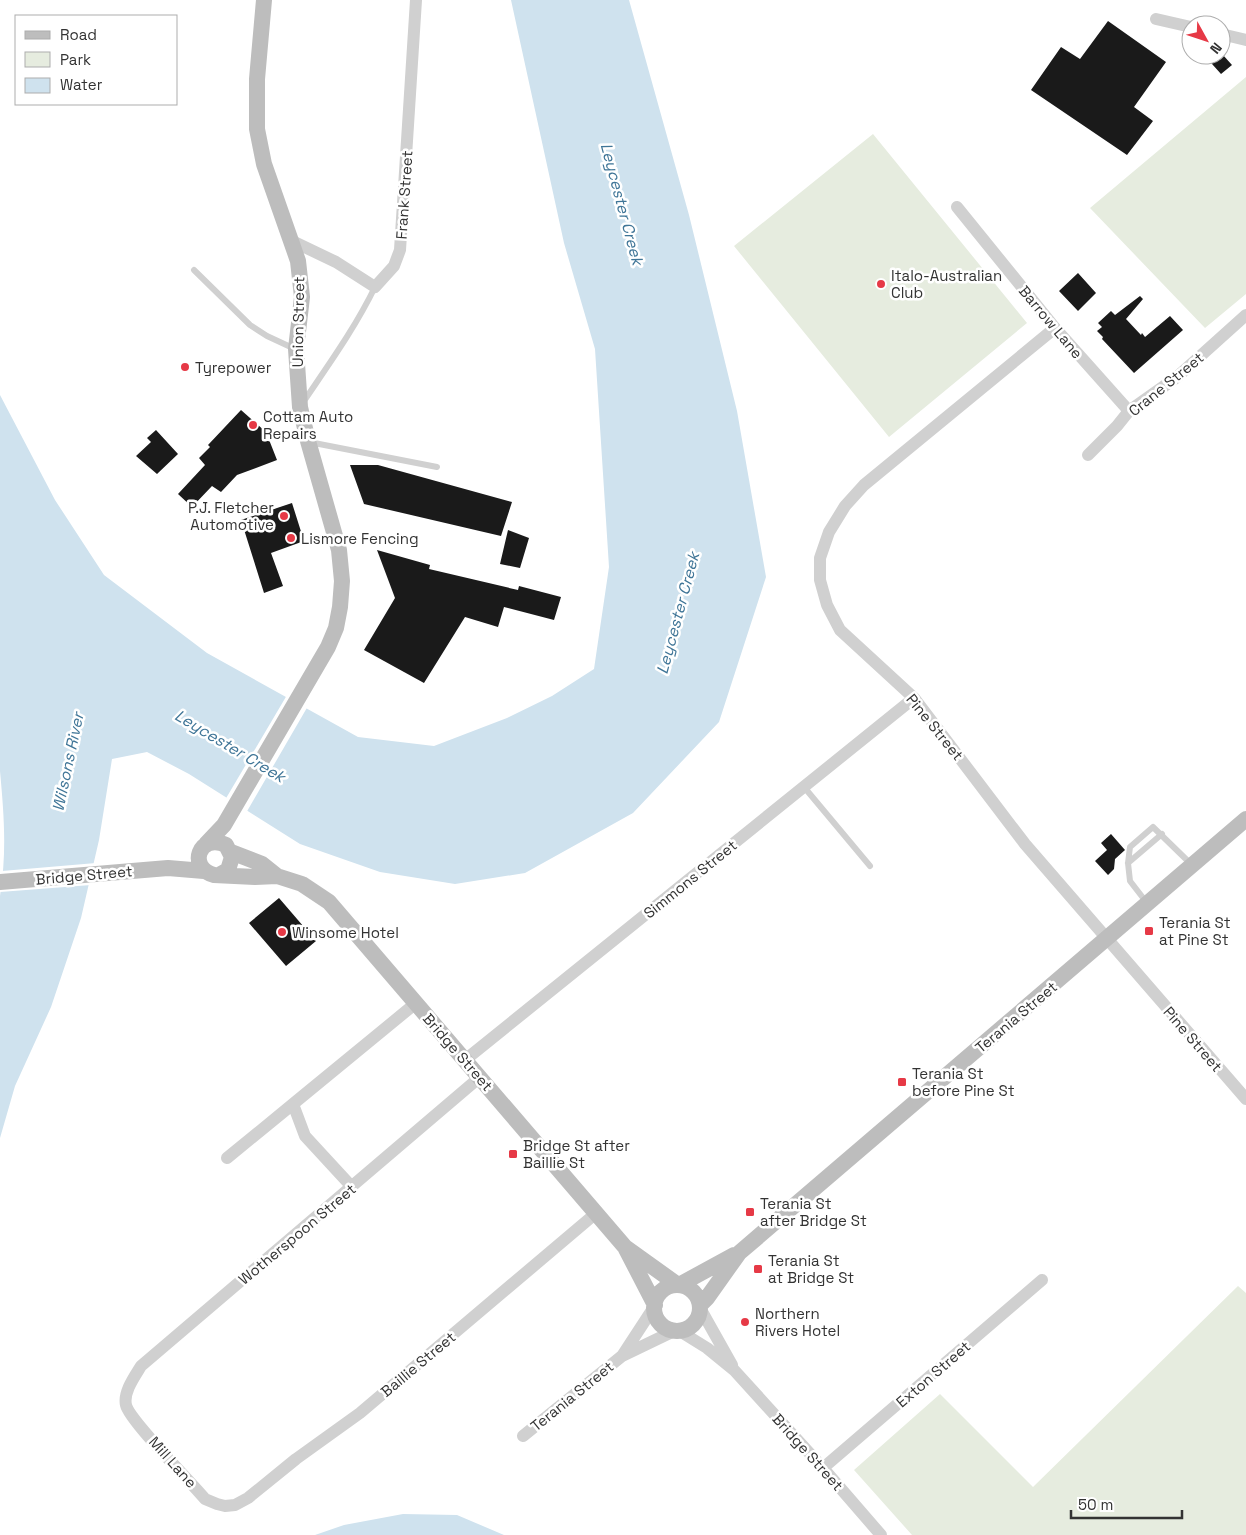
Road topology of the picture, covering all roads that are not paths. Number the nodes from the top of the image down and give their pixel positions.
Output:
1 (264, 0) edge
2 (416, 0) edge
3 (1156, 19) dead end
4 (1181, 25) edge
5 (1231, 36) edge
6 (1246, 40) edge
7 (957, 207) dead end
8 (292, 241) junction
9 (194, 270) dead end
10 (376, 287) junction
11 (1246, 315) edge
12 (1055, 328) junction
13 (296, 349) junction
14 (300, 407) junction
15 (1129, 411) junction
16 (308, 441) junction
17 (1088, 455) dead end
18 (437, 468) dead end
19 (914, 698) junction
20 (804, 787) junction
21 (1246, 819) edge
22 (224, 825) junction
23 (1162, 834) junction
24 (203, 847) junction
25 (228, 848) junction
26 (1128, 863) junction
27 (870, 866) dead end
28 (1192, 866) junction
29 (168, 868) junction
30 (212, 873) junction
31 (277, 876) junction
32 (0, 882) edge
33 (1148, 904) junction
34 (1107, 940) junction
35 (416, 1003) junction
36 (465, 1060) junction
37 (480, 1078) junction
38 (1246, 1099) edge
39 (293, 1104) junction
40 (227, 1158) dead end
41 (352, 1187) junction
42 (595, 1214) junction
43 (625, 1247) junction
44 (739, 1253) junction
45 (1042, 1280) dead end
46 (678, 1285) junction
47 (655, 1306) junction
48 (700, 1307) junction
49 (677, 1330) junction
50 (622, 1356) junction
51 (734, 1370) junction
52 (126, 1399) joint
53 (523, 1436) dead end
54 (823, 1468) junction
55 (235, 1505) joint
56 (881, 1535) edge

1 - 8 main road, Union Street
2 - 10 street, Frank Street
3 - 4 street
5 - 6 street
7 - 12 street, Barrow Lane
8 - 10 street
8 - 13 main road, Union Street
9 - 13 lane
10 - 14 lane
11 - 15 street, Crane Street
12 - 15 street, Barrow Lane
12 - 19 street, Pine Street
13 - 14 main road, Union Street
14 - 16 main road, Union Street
15 - 17 street, Crane Street
16 - 18 lane
16 - 22 main road, Union Street
19 - 20 street, Simmons Street
19 - 34 street, Pine Street
20 - 27 lane
20 - 36 street, Simmons Street
21 - 28 main road, Terania Street
22 - 24 main road, Union Street
22 - 25 main road
23 - 26 lane
23 - 26 lane
23 - 28 lane
24 - 25 main road
24 - 29 main road, Bridge Street
24 - 30 main road
25 - 30 main road
25 - 31 main road, Bridge Street
26 - 33 lane
28 - 33 main road, Terania Street
29 - 30 main road, Bridge Street
29 - 32 main road, Bridge Street
30 - 31 main road, Bridge Street
31 - 35 main road, Bridge Street
33 - 34 main road, Terania Street
34 - 38 street, Pine Street
34 - 44 main road, Terania Street
35 - 36 main road, Bridge Street
35 - 39 street
36 - 37 main road, Bridge Street
37 - 41 street, Wotherspoon Street
37 - 42 main road, Bridge Street
39 - 40 street
39 - 41 street
41 - 52 street, Wotherspoon Street
42 - 43 main road, Bridge Street
42 - 55 street, Baillie Street
43 - 46 main road, Bridge Street
43 - 47 main road, Bridge Street
44 - 46 main road, Terania Street
44 - 48 main road, Terania Street
45 - 54 street, Exton Street
46 - 47 main road
46 - 48 main road
47 - 49 main road
47 - 50 street, Terania Street
48 - 49 main road
48 - 51 street, Bridge Street
49 - 50 street, Terania Street
49 - 51 street, Bridge Street
50 - 53 street, Terania Street
51 - 54 street, Bridge Street
52 - 55 street, Mill Lane
54 - 56 street, Bridge Street

